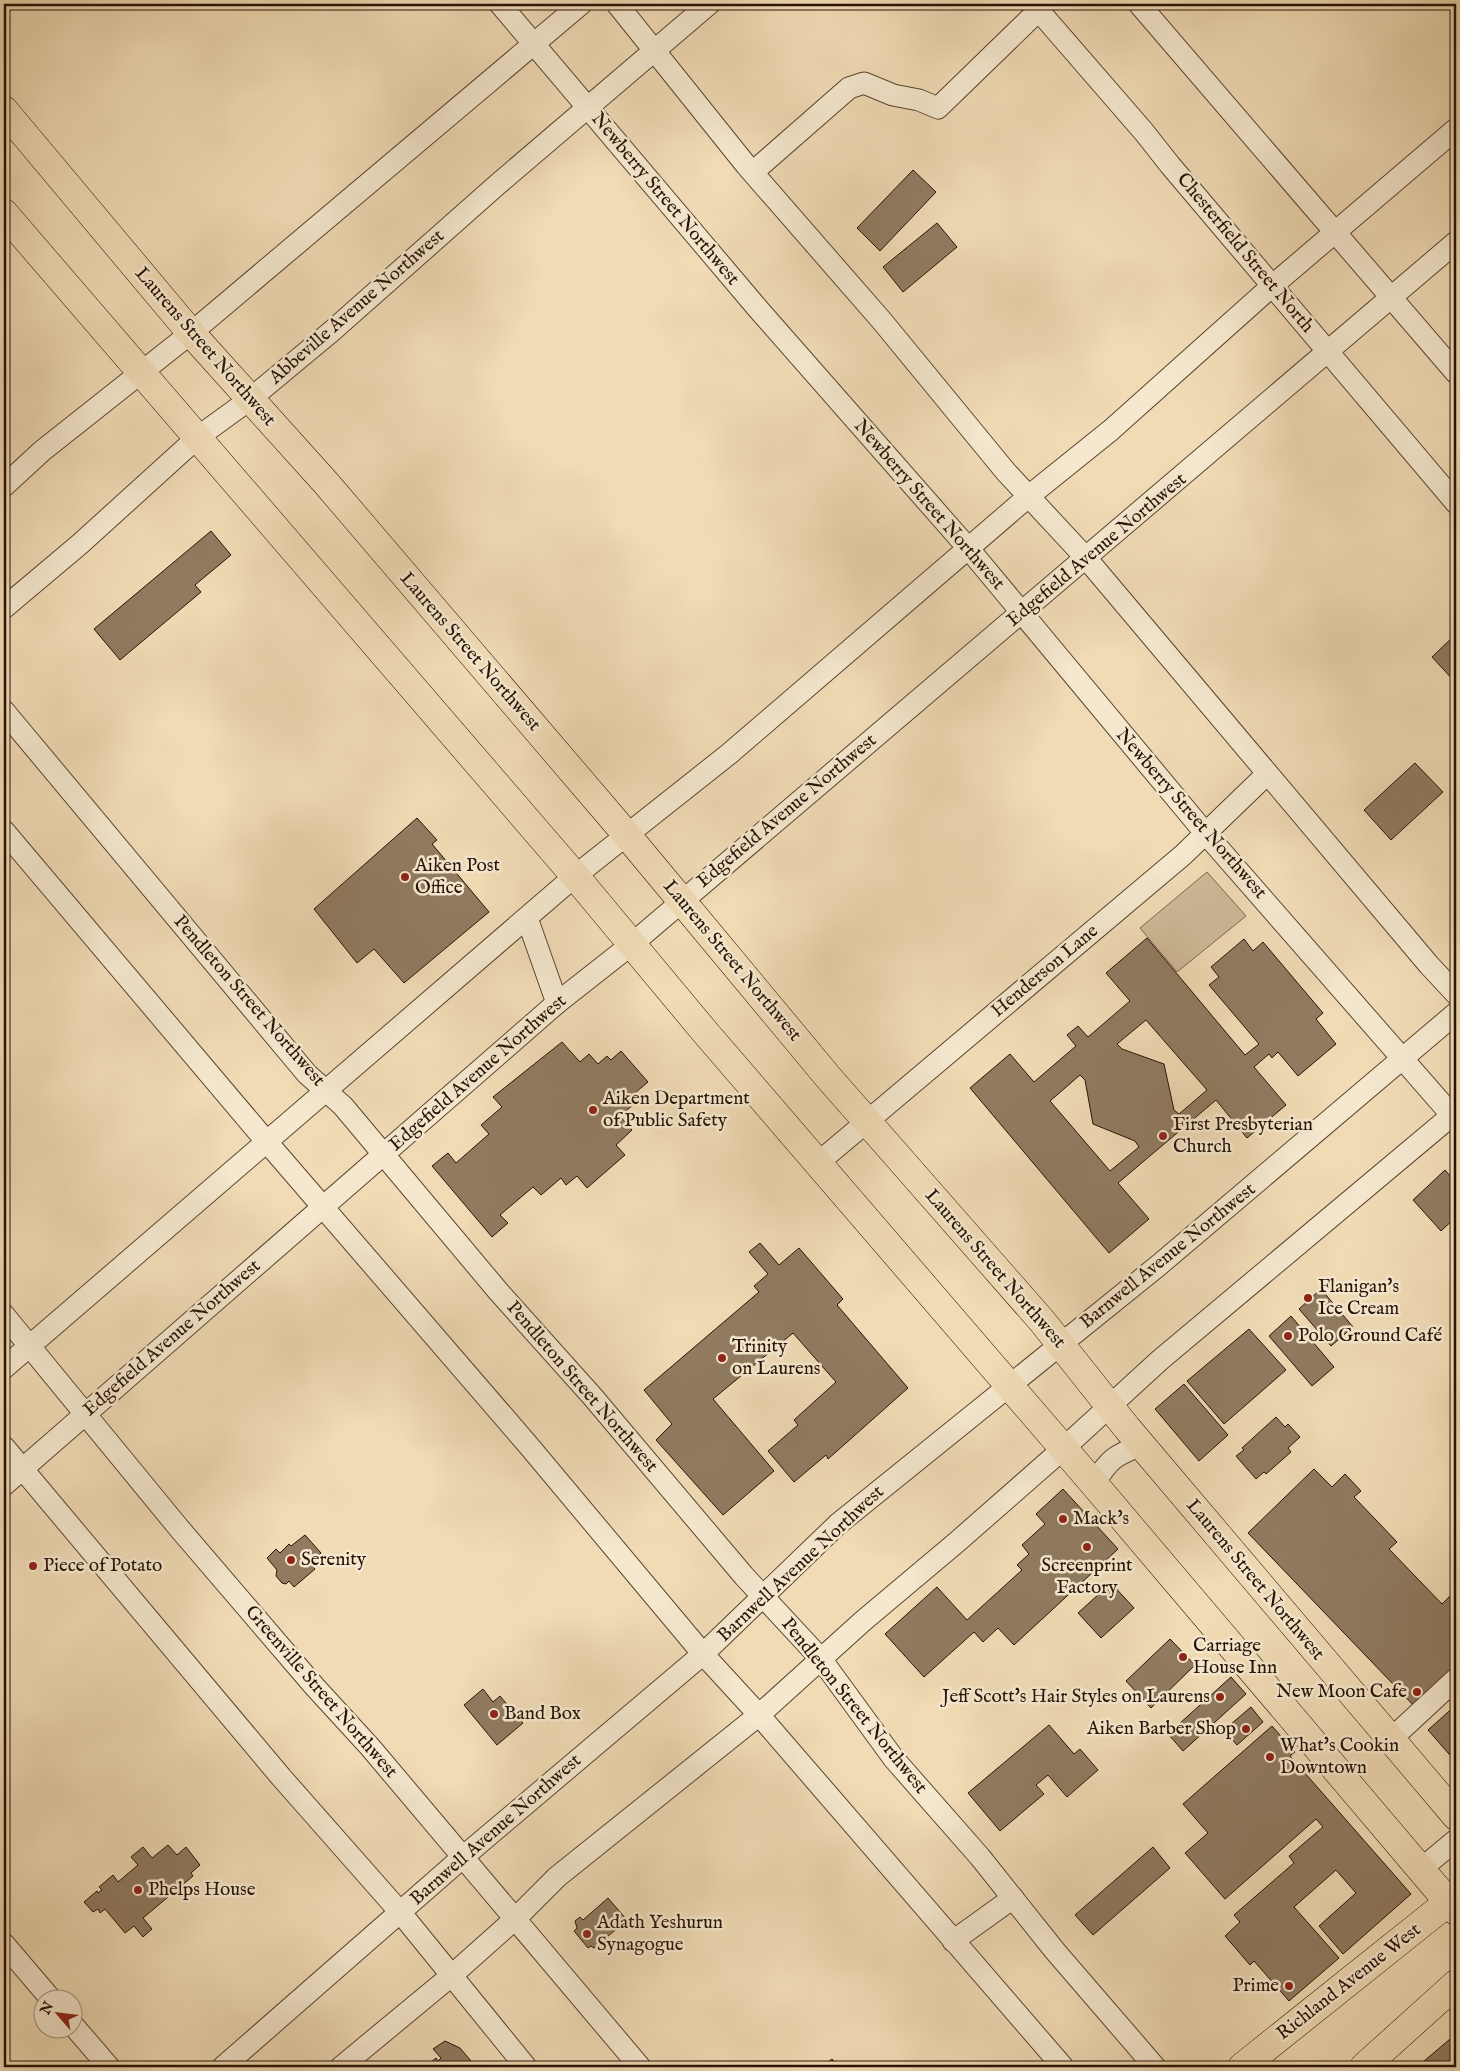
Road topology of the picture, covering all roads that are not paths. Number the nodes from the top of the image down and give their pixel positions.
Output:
1 (500, 4) edge
2 (581, 4) edge
3 (617, 4) edge
4 (709, 4) edge
5 (1139, 4) edge
6 (1036, 7) edge
7 (535, 44) junction
8 (653, 51) junction
9 (588, 107) junction
10 (4, 110) edge
11 (1456, 129) edge
12 (753, 172) junction
13 (4, 213) edge
14 (1334, 232) junction
15 (1456, 242) edge
16 (1272, 286) junction
17 (1392, 296) junction
18 (191, 333) junction
19 (1328, 352) junction
20 (142, 372) junction
21 (1456, 373) edge
22 (249, 400) junction
23 (198, 437) junction
24 (4, 486) edge
25 (1029, 496) junction
26 (1456, 503) edge
27 (968, 548) junction
28 (1086, 558) junction
29 (4, 608) edge
30 (1021, 613) junction
31 (4, 711) edge
32 (1267, 774) junction
33 (4, 831) edge
34 (626, 834) junction
35 (1206, 834) junction
36 (575, 876) junction
37 (680, 901) junction
38 (527, 918) junction
39 (632, 944) junction
40 (1456, 994) edge
41 (558, 1003) junction
42 (1456, 1014) edge
43 (1402, 1059) junction
44 (325, 1090) junction
45 (1455, 1116) edge
46 (867, 1121) junction
47 (266, 1141) junction
48 (385, 1154) junction
49 (819, 1162) junction
50 (324, 1207) junction
51 (4, 1315) edge
52 (1060, 1344) junction
53 (29, 1346) junction
54 (4, 1368) edge
55 (1009, 1385) junction
56 (1110, 1407) junction
57 (84, 1414) junction
58 (1142, 1445) junction
59 (4, 1447) edge
60 (1064, 1448) junction
61 (23, 1468) junction
62 (1094, 1484) junction
63 (4, 1485) edge
64 (765, 1597) junction
65 (703, 1654) junction
66 (821, 1659) junction
67 (1456, 1679) edge
68 (759, 1715) junction
69 (1390, 1740) junction
70 (1456, 1816) edge
71 (1456, 1840) edge
72 (463, 1857) junction
73 (1421, 1869) junction
74 (1013, 1898) junction
75 (1454, 1904) edge
76 (400, 1912) junction
77 (516, 1918) junction
78 (953, 1941) junction
79 (4, 1944) edge
80 (450, 1976) junction
81 (1456, 1984) edge
82 (41, 1988) edge
83 (82, 2036) edge
84 (109, 2067) edge
85 (223, 2067) edge
86 (341, 2067) edge
87 (526, 2067) edge
88 (640, 2067) edge
89 (1063, 2067) edge
90 (1155, 2067) edge
91 (1242, 2067) edge
92 (1364, 2067) edge

1 - 7 street, Newberry Street Northwest
2 - 7 street
3 - 8 street
4 - 8 street, Abbeville Avenue Northwest
5 - 14 street
6 - 12 street
6 - 16 street, Chesterfield Street North
7 - 9 street, Newberry Street Northwest
7 - 18 street
8 - 9 street, Abbeville Avenue Northwest
8 - 12 street
9 - 22 street, Abbeville Avenue Northwest
9 - 27 street, Newberry Street Northwest
10 - 18 main road, Laurens Street Northwest
11 - 14 street
12 - 25 street
13 - 20 main road
14 - 16 street
14 - 17 street
15 - 17 street, Edgefield Avenue Northwest
16 - 19 street, Chesterfield Street North
16 - 25 street
17 - 19 street, Edgefield Avenue Northwest
17 - 21 street
18 - 20 street
18 - 22 main road, Laurens Street Northwest
19 - 26 street, Chesterfield Street North
19 - 28 street, Edgefield Avenue Northwest
20 - 23 main road
20 - 24 street
22 - 23 street, Abbeville Avenue Northwest
22 - 34 main road, Laurens Street Northwest
23 - 29 street, Abbeville Avenue Northwest
23 - 36 main road
25 - 27 street
25 - 28 street
27 - 30 street, Newberry Street Northwest
27 - 34 street
28 - 30 street, Edgefield Avenue Northwest
28 - 32 street
30 - 35 street, Newberry Street Northwest
30 - 37 street, Edgefield Avenue Northwest
31 - 44 street, Pendleton Street Northwest
32 - 35 street, Henderson Lane
32 - 40 street
33 - 47 street
34 - 36 street
34 - 37 main road, Laurens Street Northwest
35 - 43 street, Newberry Street Northwest
35 - 46 street, Henderson Lane
36 - 38 street
36 - 39 main road
37 - 39 street, Edgefield Avenue Northwest
37 - 46 main road, Laurens Street Northwest
38 - 41 street
38 - 44 street
39 - 41 street, Edgefield Avenue Northwest
39 - 49 main road
41 - 48 street, Edgefield Avenue Northwest
42 - 43 street, Barnwell Avenue Northwest
43 - 45 street, Newberry Street Northwest
43 - 52 street, Barnwell Avenue Northwest
44 - 47 street
44 - 48 street, Pendleton Street Northwest
45 - 56 street
46 - 49 street, Henderson Lane
46 - 52 main road, Laurens Street Northwest
47 - 50 street
47 - 53 street
48 - 50 street, Edgefield Avenue Northwest
48 - 64 street, Pendleton Street Northwest
49 - 55 main road
50 - 57 street, Edgefield Avenue Northwest
50 - 65 street
51 - 53 street, Greenville Street Northwest
52 - 55 street, Barnwell Avenue Northwest
52 - 56 main road, Laurens Street Northwest
53 - 54 street
53 - 57 street, Greenville Street Northwest
55 - 60 main road
55 - 64 street, Barnwell Avenue Northwest
56 - 58 main road, Laurens Street Northwest
56 - 60 street
57 - 61 street, Edgefield Avenue Northwest
57 - 72 street, Greenville Street Northwest
58 - 62 street
58 - 69 main road, Laurens Street Northwest
59 - 61 street
60 - 62 main road
60 - 66 street
61 - 63 street, Edgefield Avenue Northwest
61 - 76 street
62 - 73 main road
64 - 65 street, Barnwell Avenue Northwest
64 - 66 street, Pendleton Street Northwest
65 - 68 street
65 - 72 street, Barnwell Avenue Northwest
66 - 68 street
66 - 74 street, Pendleton Street Northwest
67 - 69 street
68 - 77 street
68 - 78 street
69 - 70 main road, Laurens Street Northwest
71 - 73 street
72 - 76 street, Barnwell Avenue Northwest
72 - 77 street, Greenville Street Northwest
73 - 75 main road
74 - 78 street
74 - 90 street, Pendleton Street Northwest
75 - 91 main road, Richland Avenue West
76 - 80 street
76 - 85 street, Barnwell Avenue Northwest
77 - 80 street
77 - 88 street, Greenville Street Northwest
78 - 89 street
79 - 82 street
80 - 86 street
80 - 87 street
81 - 92 main road
83 - 84 street

